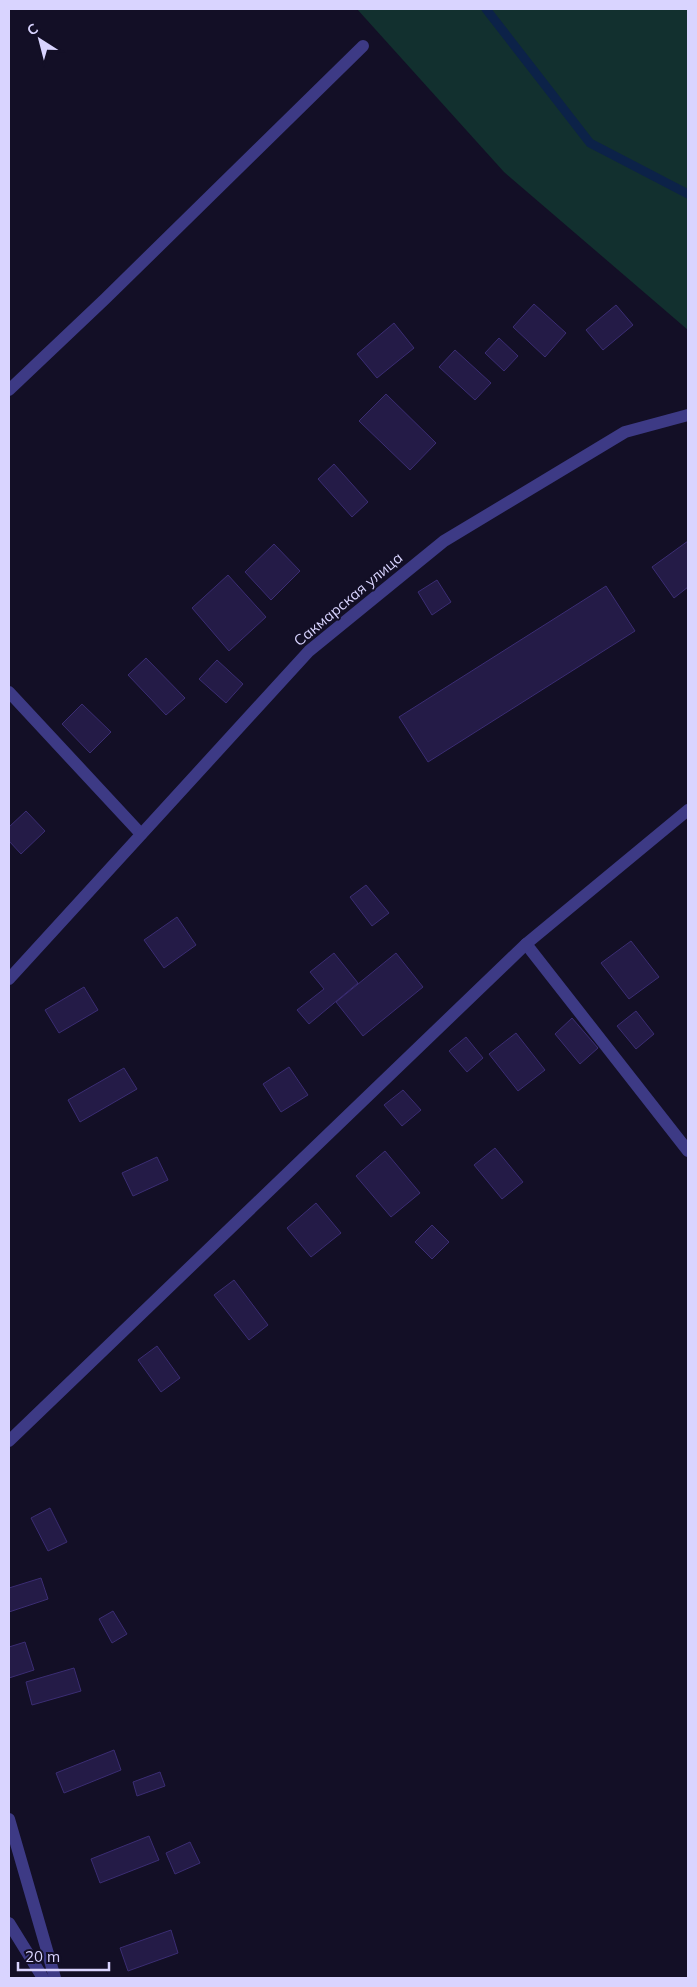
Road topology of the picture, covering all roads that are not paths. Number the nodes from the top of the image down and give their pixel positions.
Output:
1 (363, 46) dead end
2 (9, 390) edge
3 (688, 415) edge
4 (9, 692) edge
5 (688, 810) edge
6 (142, 834) junction
7 (526, 944) junction
8 (9, 979) edge
9 (688, 1151) edge
10 (9, 1441) edge
11 (9, 1819) edge
12 (9, 1923) edge
13 (43, 1978) edge
14 (55, 1978) edge

1 - 2 street
3 - 6 street, Сакмарская улица
4 - 6 street
5 - 7 street
6 - 8 street, Сакмарская улица
7 - 9 street
7 - 10 street
11 - 14 street
12 - 13 street

